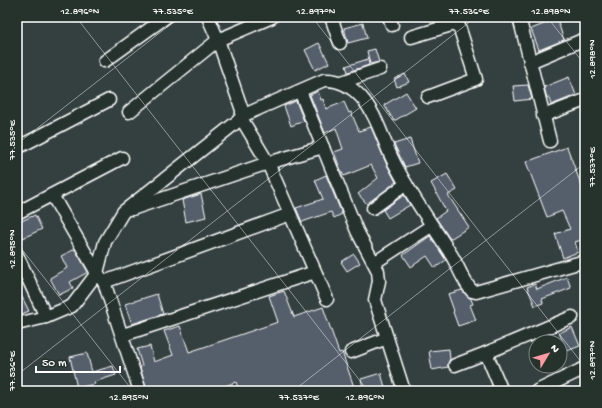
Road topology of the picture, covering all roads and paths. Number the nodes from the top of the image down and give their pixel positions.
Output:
1 (166, 17) edge
2 (208, 17) edge
3 (272, 17) edge
4 (331, 17) edge
5 (519, 17) edge
6 (457, 20) edge
7 (411, 37) dead end
8 (218, 40) junction
9 (585, 40) edge
10 (340, 43) dead end
11 (105, 61) dead end
12 (530, 62) junction
13 (380, 69) dead end
14 (342, 82) junction
15 (300, 91) junction
16 (428, 97) dead end
17 (110, 100) dead end
18 (585, 100) edge
19 (129, 112) dead end
20 (543, 116) junction
21 (241, 117) junction
22 (550, 141) dead end
23 (323, 147) junction
24 (17, 148) edge
25 (122, 158) dead end
26 (268, 163) junction
27 (406, 184) junction
28 (52, 195) junction
29 (373, 208) dead end
30 (123, 212) junction
31 (17, 213) edge
32 (290, 214) junction
33 (431, 226) junction
34 (17, 256) edge
35 (585, 261) edge
36 (374, 262) junction
37 (315, 272) junction
38 (21, 274) edge
39 (101, 278) junction
40 (327, 299) dead end
41 (572, 316) dead end
42 (46, 317) junction
43 (17, 324) edge
44 (123, 335) junction
45 (387, 338) junction
46 (351, 352) dead end
47 (486, 353) junction
48 (455, 365) dead end
49 (585, 368) edge
50 (140, 391) edge
51 (404, 391) edge
52 (502, 391) edge
53 (537, 391) edge

1 - 11 street
2 - 8 street
3 - 8 street
4 - 10 street
5 - 12 street
6 - 7 street
6 - 16 street
8 - 19 street
8 - 21 street
9 - 12 street
12 - 20 street
13 - 14 street
14 - 15 street
14 - 27 street
15 - 21 street
15 - 23 street
17 - 24 street
18 - 20 street
20 - 22 street
21 - 26 street
21 - 30 street
23 - 26 street
23 - 36 street
25 - 28 street
26 - 30 street
26 - 32 street
27 - 29 street
27 - 33 street
28 - 31 street
28 - 39 street
30 - 39 street
32 - 37 street
32 - 39 street
33 - 35 street
33 - 36 street
34 - 38 street
36 - 45 street
37 - 40 street
37 - 44 street
38 - 42 street
39 - 42 street
39 - 44 street
41 - 47 street
42 - 43 street
44 - 50 street
45 - 46 street
45 - 51 street
47 - 48 street
47 - 52 street
49 - 53 street

